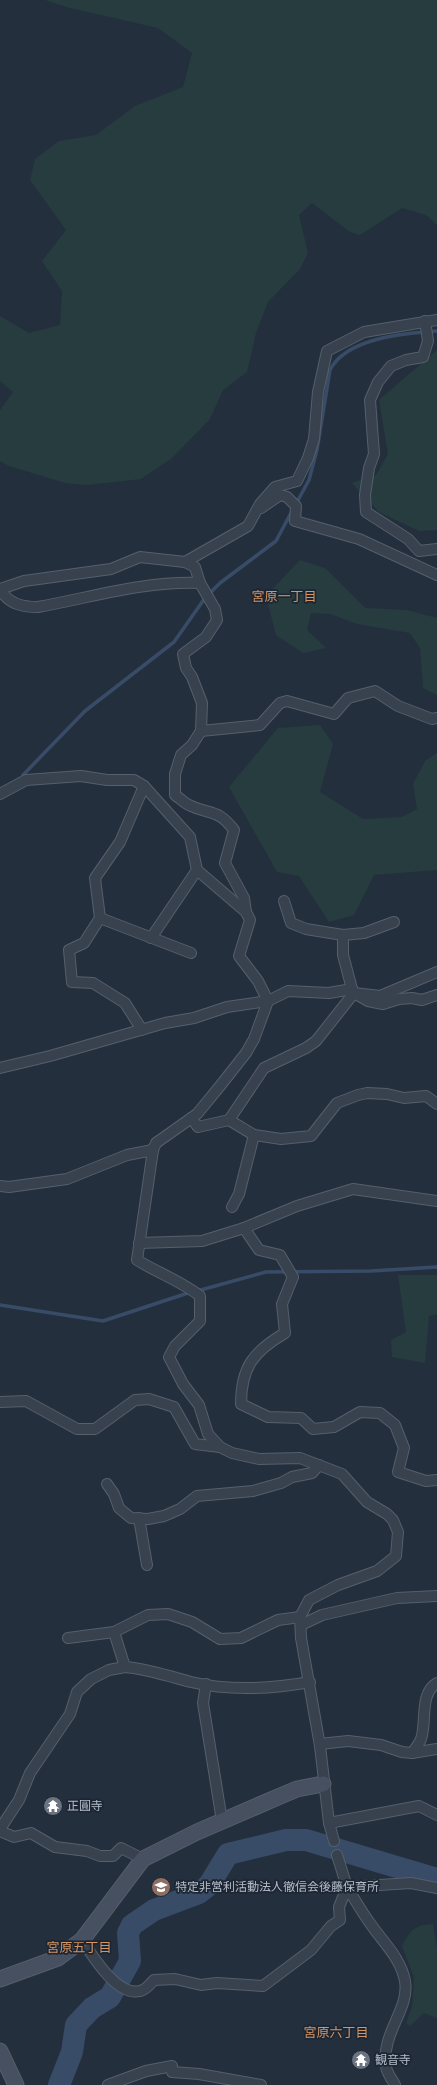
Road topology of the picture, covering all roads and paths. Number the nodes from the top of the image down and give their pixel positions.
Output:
1 (437, 320) edge
2 (425, 321) junction
3 (258, 510) junction
4 (437, 549) edge
5 (185, 562) junction
6 (437, 575) edge
7 (200, 583) junction
8 (0, 590) edge
9 (437, 718) edge
10 (201, 731) junction
11 (144, 786) junction
12 (0, 794) edge
13 (197, 870) junction
14 (284, 901) dead end
15 (246, 912) junction
16 (100, 918) junction
17 (394, 922) dead end
18 (343, 934) junction
19 (151, 938) junction
20 (191, 953) dead end
21 (437, 972) edge
22 (353, 991) junction
23 (437, 995) edge
24 (268, 1001) junction
25 (142, 1030) junction
26 (0, 1068) edge
27 (437, 1104) edge
28 (191, 1118) junction
29 (229, 1120) junction
30 (254, 1135) junction
31 (153, 1150) junction
32 (0, 1186) edge
33 (437, 1201) edge
34 (232, 1207) dead end
35 (244, 1228) junction
36 (139, 1243) junction
37 (0, 1402) edge
38 (220, 1447) junction
39 (319, 1465) junction
40 (437, 1480) edge
41 (108, 1484) dead end
42 (139, 1518) junction
43 (147, 1565) dead end
44 (437, 1596) edge
45 (300, 1621) junction
46 (114, 1632) junction
47 (68, 1638) dead end
48 (125, 1667) junction
49 (310, 1682) junction
50 (437, 1683) edge
51 (206, 1684) junction
52 (320, 1744) junction
53 (437, 1749) edge
54 (412, 1753) junction
55 (323, 1784) junction
56 (437, 1815) edge
57 (222, 1821) junction
58 (328, 1823) junction
59 (0, 1830) edge
60 (334, 1842) dead end
61 (337, 1855) dead end
62 (143, 1859) junction
63 (347, 1888) junction
64 (437, 1888) edge
65 (82, 1940) junction
66 (0, 1978) edge
67 (0, 2051) edge
68 (16, 2085) edge
69 (108, 2085) edge
70 (261, 2085) edge
71 (395, 2085) edge

1 - 2 street
2 - 3 street
2 - 4 street
3 - 5 street
3 - 6 street
5 - 7 street
5 - 8 street
7 - 8 street
7 - 10 street
9 - 10 street
10 - 15 street
11 - 12 street
11 - 13 street
11 - 16 street
13 - 15 street
13 - 19 street
14 - 18 street
15 - 24 street
16 - 19 street
16 - 25 street
17 - 18 street
18 - 22 street
19 - 20 street
21 - 22 street
22 - 23 street
22 - 24 street
22 - 29 street
24 - 25 street
24 - 28 street
25 - 26 street
27 - 30 street
28 - 29 street
28 - 31 street
29 - 30 street
30 - 34 street
31 - 32 street
31 - 36 street
33 - 35 street
35 - 36 street
35 - 40 street
36 - 38 street
37 - 38 street
38 - 39 street
39 - 42 street
39 - 45 street
41 - 42 street
42 - 43 street
44 - 45 street
45 - 46 street
45 - 49 street
46 - 47 street
46 - 48 street
48 - 51 street
48 - 59 street
49 - 51 street
49 - 52 street
50 - 54 street
51 - 57 street
52 - 54 street
52 - 55 street
53 - 54 street
55 - 57 street
55 - 58 street
56 - 58 street
57 - 62 street
58 - 60 street
59 - 62 street
61 - 63 street
62 - 65 street
63 - 64 street
63 - 65 street
63 - 71 street
65 - 66 street
67 - 68 street
69 - 70 street

